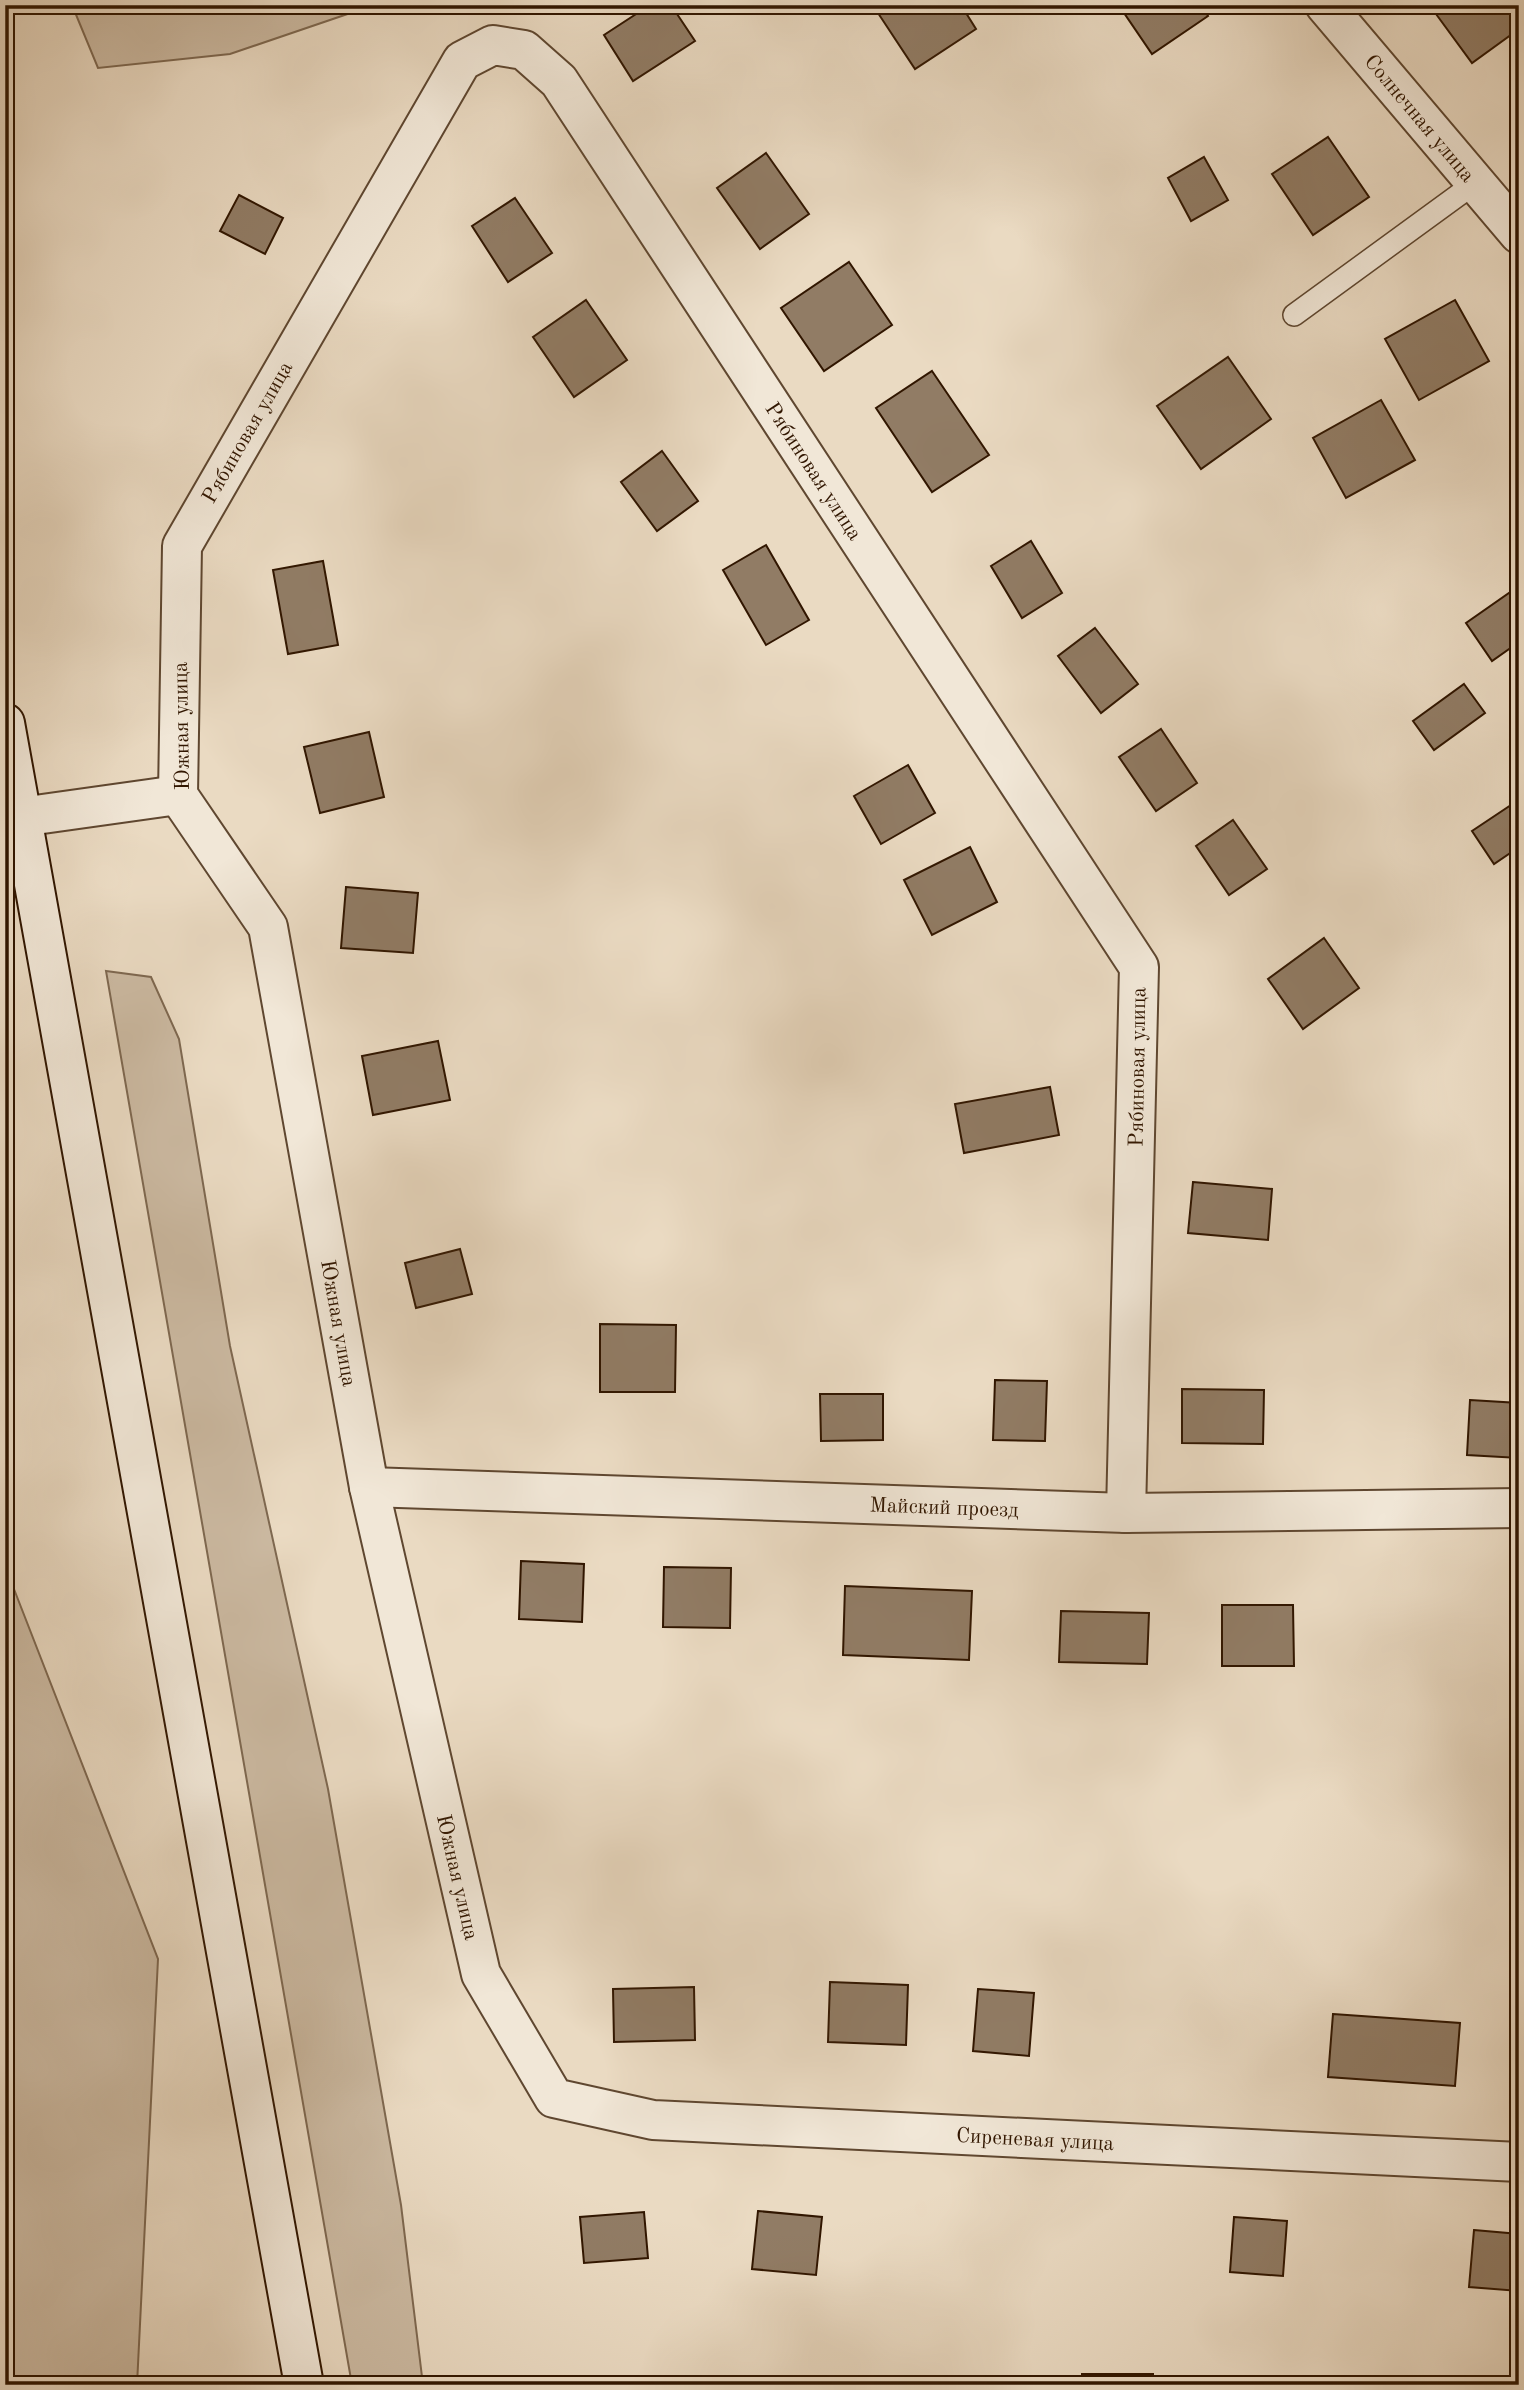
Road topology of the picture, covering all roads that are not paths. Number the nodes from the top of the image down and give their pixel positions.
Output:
1 (1325, 5) edge
2 (1475, 183) junction
3 (1518, 231) edge
4 (1294, 315) dead end
5 (182, 546) joint
6 (5, 723) edge
7 (178, 795) junction
8 (21, 817) junction
9 (369, 1487) junction
10 (1519, 1508) edge
11 (1126, 1513) junction
12 (554, 2098) joint
13 (1519, 2162) edge
14 (304, 2385) edge

1 - 2 street, Солнечная улица
2 - 3 street, Солнечная улица
2 - 4 lane
5 - 7 street, Южная улица
5 - 11 street, Рябиновая улица
6 - 8 street
7 - 8 street
7 - 9 street, Южная улица
8 - 14 street
9 - 11 street, Майский проезд
9 - 12 street, Южная улица
10 - 11 street, Майский проезд
12 - 13 street, Сиреневая улица

